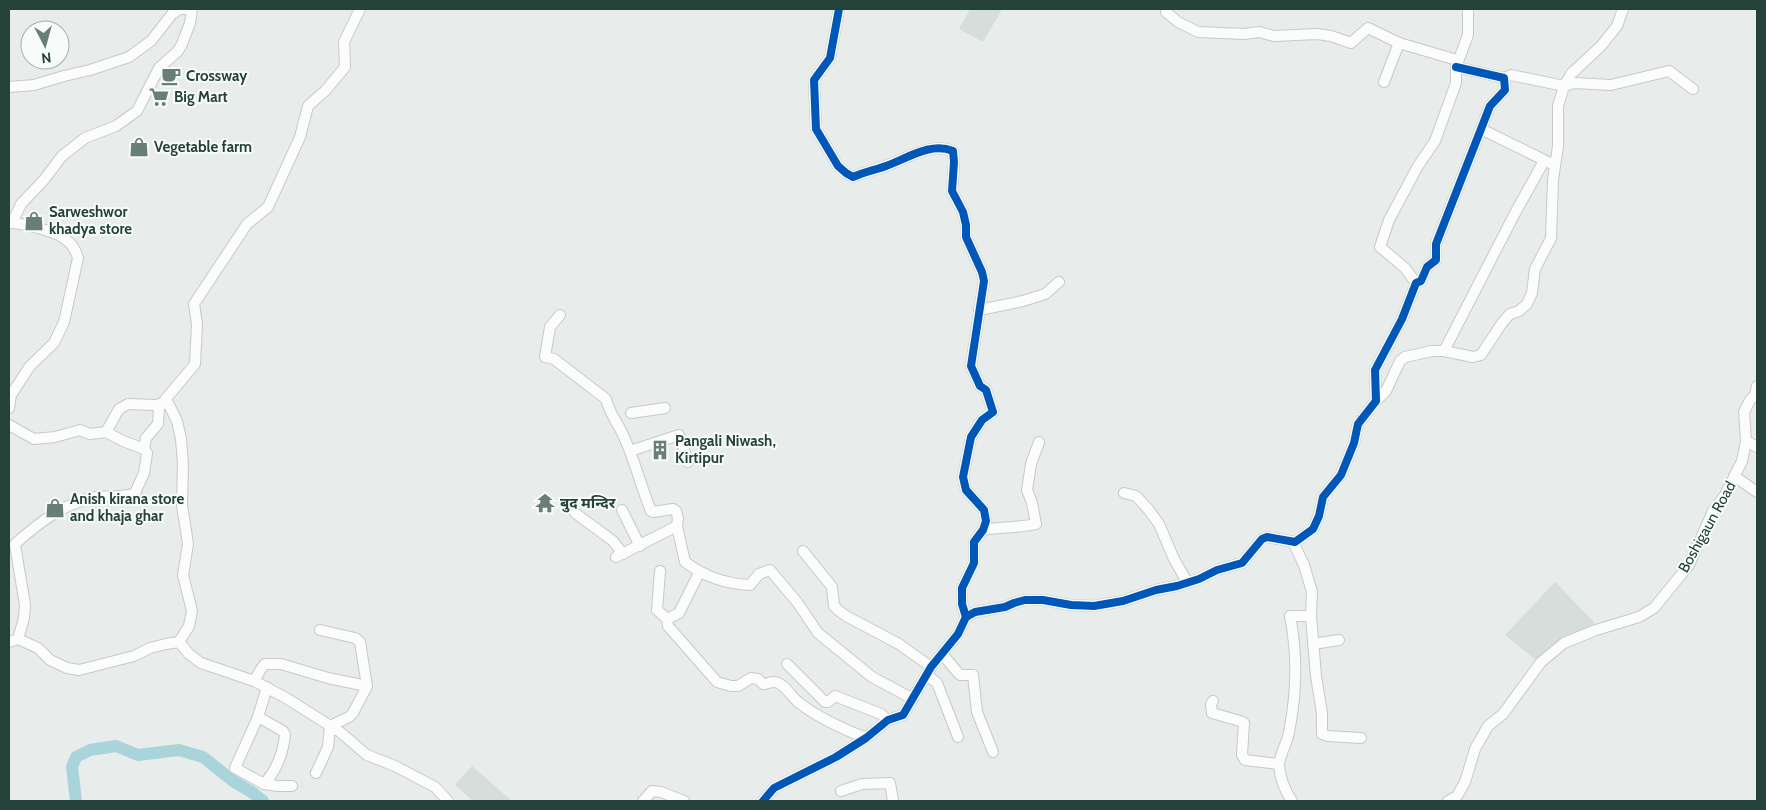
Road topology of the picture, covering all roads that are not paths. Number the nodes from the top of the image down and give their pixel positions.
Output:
1 (186, 9) edge
2 (192, 9) edge
3 (360, 9) edge
4 (839, 9) edge
5 (1468, 9) edge
6 (1623, 9) edge
7 (1166, 12) dead end
8 (1398, 43) junction
9 (1456, 64) junction
10 (1504, 78) junction
11 (1384, 82) dead end
12 (1564, 86) junction
13 (9, 87) edge
14 (1692, 89) dead end
15 (1481, 129) junction
16 (1544, 161) junction
17 (1555, 166) junction
18 (10, 222) edge
19 (1059, 282) dead end
20 (1416, 283) junction
21 (979, 310) junction
22 (560, 315) dead end
23 (1444, 351) junction
24 (1757, 386) edge
25 (1376, 401) junction
26 (163, 403) junction
27 (9, 408) edge
28 (665, 408) dead end
29 (631, 414) dead end
30 (9, 425) edge
31 (106, 432) junction
32 (1746, 441) junction
33 (1039, 442) dead end
34 (1757, 447) edge
35 (144, 449) junction
36 (630, 451) junction
37 (688, 462) dead end
38 (1734, 476) junction
39 (1124, 492) dead end
40 (1757, 492) edge
41 (622, 510) dead end
42 (575, 512) dead end
43 (677, 526) junction
44 (982, 530) junction
45 (1295, 542) junction
46 (640, 546) junction
47 (803, 552) dead end
48 (660, 571) dead end
49 (699, 573) junction
50 (1187, 582) junction
51 (1311, 616) junction
52 (966, 618) junction
53 (667, 619) junction
54 (320, 630) dead end
55 (13, 640) edge
56 (1340, 640) dead end
57 (179, 642) junction
58 (1313, 644) junction
59 (942, 654) junction
60 (787, 664) dead end
61 (929, 671) junction
62 (254, 681) junction
63 (367, 686) junction
64 (267, 687) junction
65 (913, 699) junction
66 (1213, 701) dead end
67 (258, 717) junction
68 (888, 720) junction
69 (330, 726) junction
70 (958, 737) dead end
71 (866, 738) junction
72 (1361, 738) dead end
73 (993, 752) dead end
74 (1279, 764) junction
75 (316, 773) dead end
76 (264, 784) junction
77 (292, 786) dead end
78 (841, 791) dead end
79 (448, 801) edge
80 (644, 801) edge
81 (684, 801) edge
82 (763, 801) edge
83 (893, 801) edge
84 (1292, 801) edge
85 (1448, 801) edge

1 - 13 street
2 - 18 street
3 - 26 street
4 - 21 street
5 - 9 street
6 - 12 street
7 - 8 street
8 - 9 street
8 - 11 street
9 - 10 street
9 - 20 street
10 - 12 street
10 - 15 street
12 - 14 street
12 - 17 street
15 - 16 street
15 - 20 street
16 - 17 street
16 - 23 street
17 - 23 street
18 - 27 street
19 - 21 street
20 - 25 street
21 - 44 street
22 - 36 street
23 - 25 street
24 - 32 street, Boshigaun Road
25 - 45 street
26 - 31 street
26 - 35 street
26 - 57 street
28 - 29 street
30 - 31 street
31 - 35 street
32 - 34 street
32 - 38 street, Boshigaun Road
33 - 44 street
35 - 55 street
36 - 37 street
36 - 43 street
38 - 40 street
38 - 85 street, Boshigaun Road
39 - 50 street
41 - 46 street
42 - 46 street
43 - 46 street
43 - 49 street
44 - 52 street
45 - 50 street
45 - 51 street
47 - 61 street
48 - 53 street
49 - 53 street
49 - 65 street
50 - 52 street
51 - 58 street
51 - 74 street
52 - 59 street
53 - 71 street
54 - 63 street
55 - 57 street
56 - 58 street
57 - 62 street
58 - 72 street
59 - 61 street
59 - 73 street
60 - 68 street
61 - 65 street
61 - 70 street
62 - 63 street
62 - 64 street
63 - 69 street
64 - 67 street
64 - 69 street
65 - 68 street
66 - 74 street
67 - 76 street
67 - 76 street
68 - 71 street
69 - 75 street
69 - 79 street
71 - 82 street
74 - 84 street
76 - 77 street
78 - 83 street
80 - 81 street

